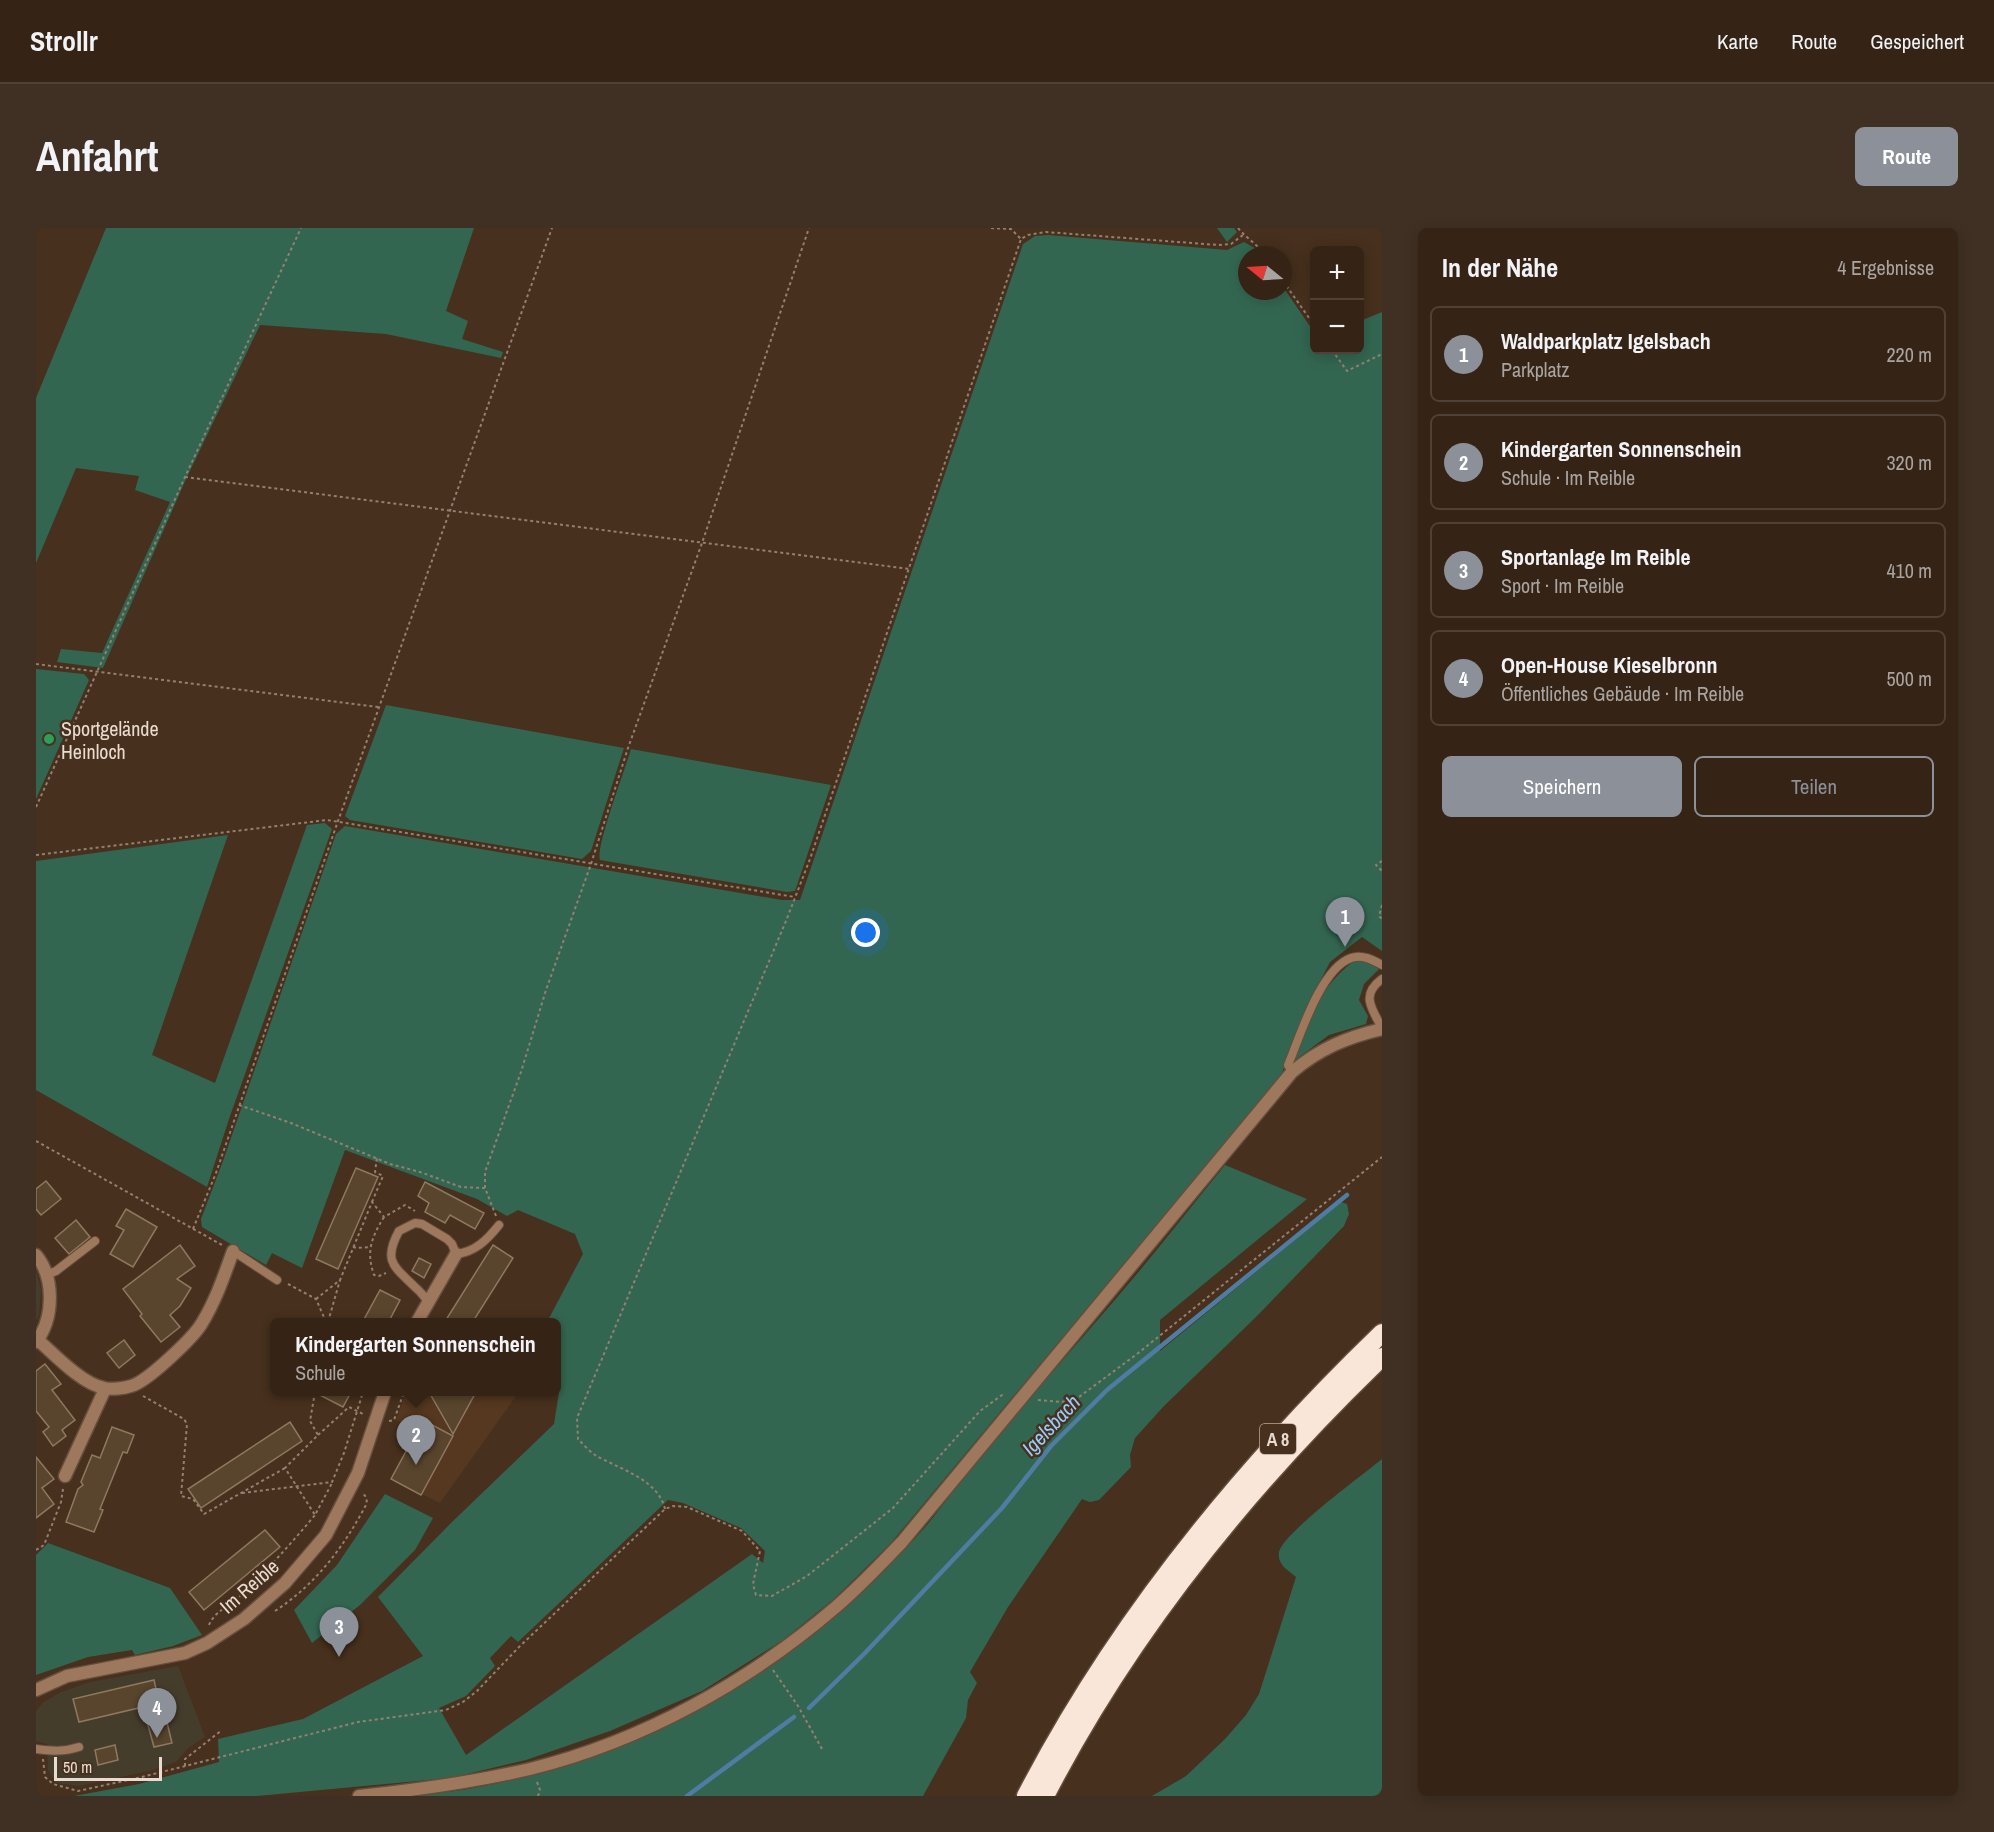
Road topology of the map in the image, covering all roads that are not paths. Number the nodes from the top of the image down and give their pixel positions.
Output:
1 (1382, 965) edge
2 (1382, 979) edge
3 (1382, 1029) edge
4 (1292, 1072) junction
5 (499, 1225) road end
6 (95, 1241) dead end
7 (233, 1251) joint
8 (456, 1254) junction
9 (36, 1255) edge
10 (46, 1275) junction
11 (277, 1280) road end
12 (429, 1302) junction
13 (420, 1318) edge
14 (1382, 1333) edge
15 (37, 1341) edge
16 (1382, 1357) edge
17 (105, 1389) junction
18 (384, 1396) edge
19 (65, 1476) road end
20 (36, 1690) edge
21 (79, 1747) dead end
22 (40, 1749) edge
23 (359, 1796) edge
24 (1026, 1796) edge
25 (1045, 1796) edge

1 - 4 lane
2 - 3 lane
3 - 4 street
4 - 23 street
5 - 8 lane
6 - 10 lane
7 - 11 lane
7 - 17 street
8 - 12 street
8 - 12 lane
9 - 10 street
10 - 15 street
12 - 13 street
14 - 24 highway, A 8
15 - 17 street
16 - 25 highway, A 8
17 - 19 street
18 - 20 street, Im Reible
21 - 22 lane

